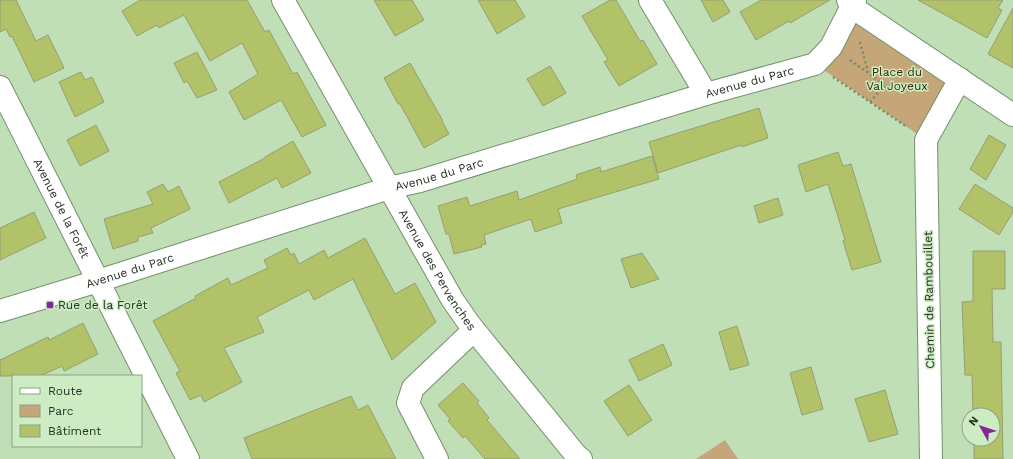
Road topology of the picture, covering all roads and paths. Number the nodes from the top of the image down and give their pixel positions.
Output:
1 (283, 0) edge
2 (650, 0) edge
3 (852, 2) edge
4 (832, 47) junction
5 (815, 64) junction
6 (960, 79) junction
7 (0, 87) edge
8 (706, 94) junction
9 (870, 102) junction
10 (1013, 115) edge
11 (926, 140) junction
12 (389, 188) junction
13 (98, 281) junction
14 (0, 311) edge
15 (474, 330) junction
16 (188, 459) edge
17 (437, 459) edge
18 (581, 459) edge
19 (931, 459) edge

1 - 12 street, Avenue des Pervenches
2 - 8 street
3 - 4 street, Avenue du Parc
3 - 6 street
4 - 5 street, Avenue du Parc
4 - 6 path
5 - 8 street, Avenue du Parc
5 - 9 path
6 - 9 path
6 - 10 street
6 - 11 street
7 - 13 street, Avenue de la Forêt
8 - 12 street, Avenue du Parc
9 - 11 path
11 - 19 street, Chemin de Rambouillet
12 - 13 street, Avenue du Parc
12 - 15 street, Avenue des Pervenches
13 - 14 street, Avenue du Parc
13 - 16 street, Avenue de la Forêt
15 - 17 street
15 - 18 street, Avenue des Pervenches

